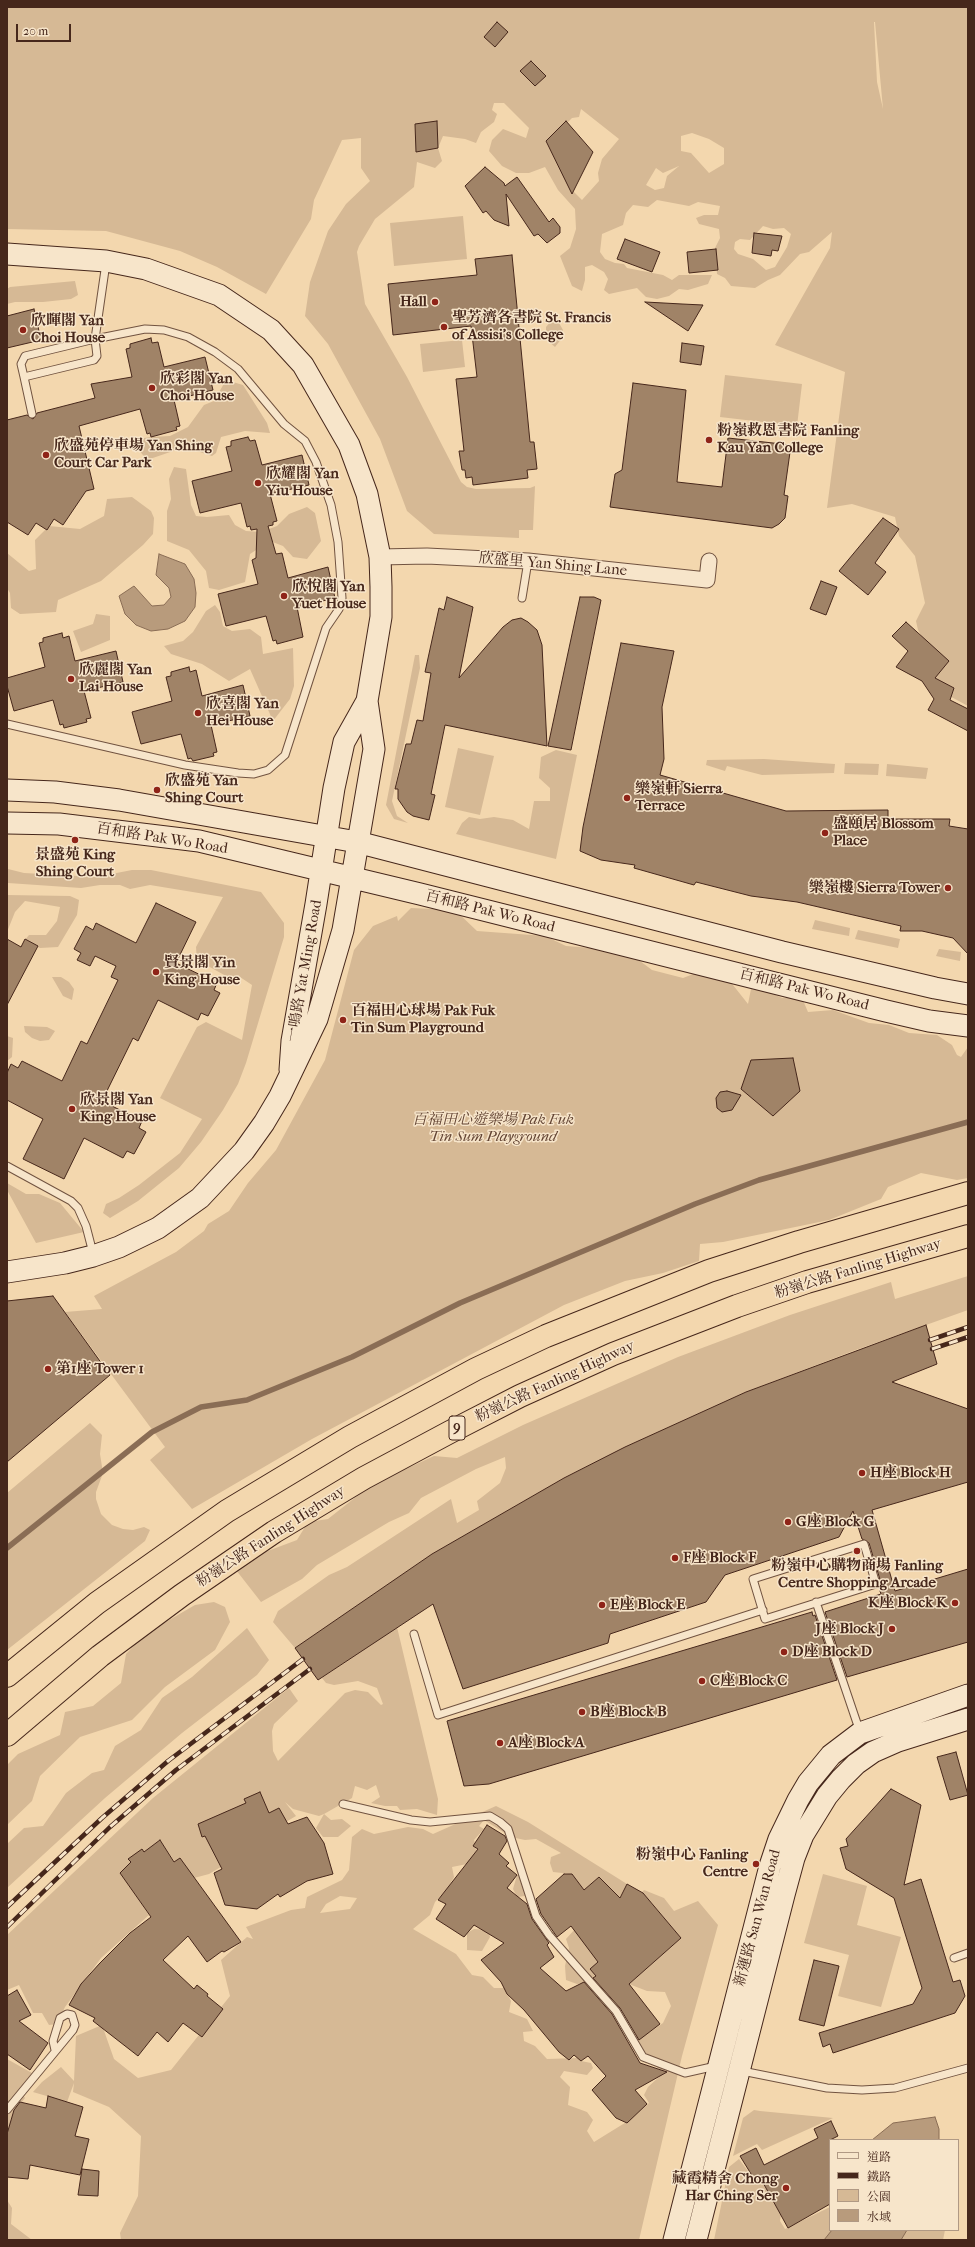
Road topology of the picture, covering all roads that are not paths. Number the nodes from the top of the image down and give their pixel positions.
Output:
1 (7, 254) edge
2 (106, 261) junction
3 (95, 339) junction
4 (24, 377) junction
5 (32, 414) dead end
6 (380, 557) junction
7 (528, 561) junction
8 (709, 561) dead end
9 (522, 598) dead end
10 (367, 701) junction
11 (7, 724) edge
12 (7, 790) edge
13 (7, 823) edge
14 (327, 837) junction
15 (357, 842) junction
16 (321, 871) junction
17 (353, 879) junction
18 (968, 994) edge
19 (968, 1026) edge
20 (290, 1072) junction
21 (7, 1166) edge
22 (968, 1193) edge
23 (968, 1236) edge
24 (93, 1256) junction
25 (7, 1272) edge
26 (816, 1602) junction
27 (763, 1610) junction
28 (414, 1634) dead end
29 (7, 1676) edge
30 (968, 1695) edge
31 (968, 1720) edge
32 (860, 1733) junction
33 (7, 1735) edge
34 (343, 1804) dead end
35 (968, 1953) edge
36 (954, 1958) dead end
37 (55, 2050) junction
38 (729, 2068) junction
39 (968, 2068) edge
40 (7, 2110) edge
41 (674, 2240) edge
42 (696, 2240) edge

1 - 2 street
2 - 3 lane
2 - 6 street
3 - 4 lane
3 - 4 lane
3 - 11 lane
4 - 5 lane
6 - 7 street, 欣盛里 Yan Shing Lane
6 - 10 street
7 - 8 street, 欣盛里 Yan Shing Lane
7 - 9 lane
10 - 14 street, 一鳴路 Yat Ming Road
10 - 15 street, 一鳴路 Yat Ming Road
12 - 14 street, 百和路 Pak Wo Road
13 - 16 street, 百和路 Pak Wo Road
14 - 15 street, 百和路 Pak Wo Road
14 - 16 street, 一鳴路 Yat Ming Road
15 - 17 street, 一鳴路 Yat Ming Road
15 - 18 street, 百和路 Pak Wo Road
16 - 17 street, 百和路 Pak Wo Road
16 - 20 street, 一鳴路 Yat Ming Road
17 - 19 street, 百和路 Pak Wo Road
17 - 20 street, 一鳴路 Yat Ming Road
20 - 24 street, 一鳴路 Yat Ming Road
21 - 24 lane
22 - 29 highway
23 - 33 highway, 粉嶺公路 Fanling Highway / 9
24 - 25 street, 一鳴路 Yat Ming Road
26 - 27 lane
26 - 27 lane
26 - 32 lane
27 - 28 lane
30 - 32 street, 新運路 San Wan Road
31 - 38 street, 新運路 San Wan Road
32 - 38 street, 新運路 San Wan Road
34 - 38 lane
35 - 36 lane
37 - 37 lane
37 - 40 lane
38 - 39 lane
38 - 41 street, 新運路 San Wan Road
38 - 42 street, 新運路 San Wan Road

